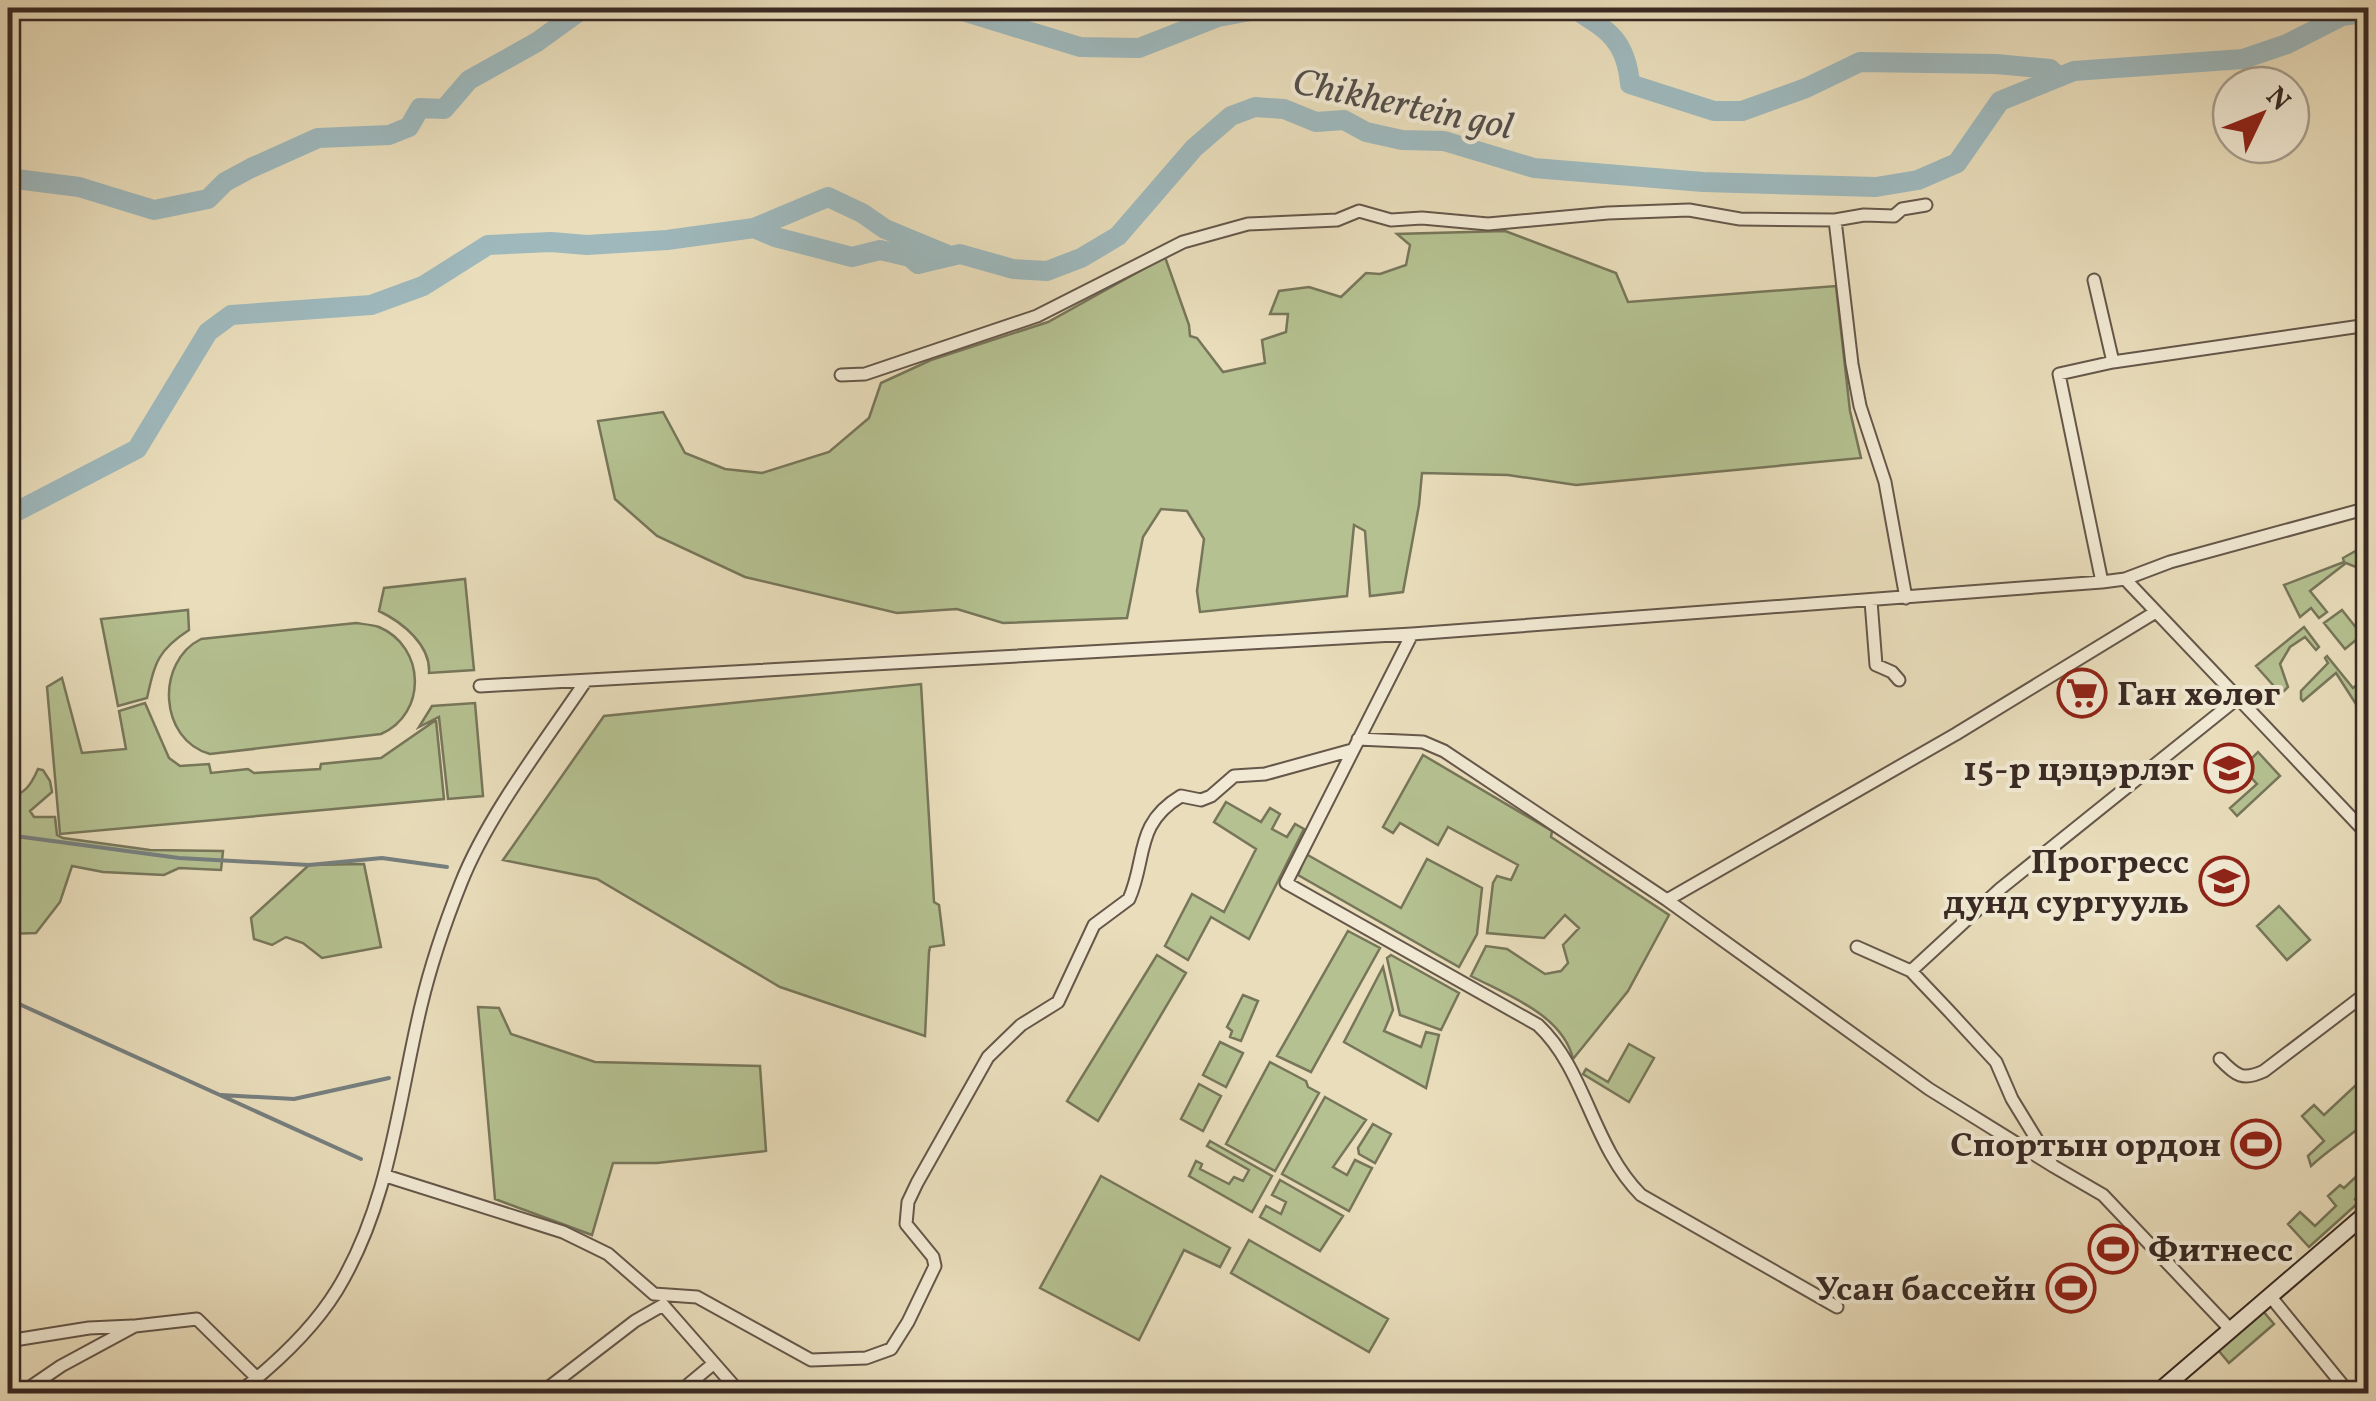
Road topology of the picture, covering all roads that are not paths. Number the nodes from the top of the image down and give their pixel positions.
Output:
1 (1926, 204) dead end
2 (1835, 220) junction
3 (2094, 280) dead end
4 (2368, 325) edge
5 (2114, 362) junction
6 (841, 374) dead end
7 (2368, 508) edge
8 (2125, 578) junction
9 (2102, 582) junction
10 (1906, 598) junction
11 (1870, 601) junction
12 (2154, 613) junction
13 (1412, 634) junction
14 (1898, 680) dead end
15 (585, 682) junction
16 (480, 686) dead end
17 (2238, 698) junction
18 (1355, 745) junction
19 (2368, 835) edge
20 (1667, 900) junction
21 (1857, 947) dead end
22 (1910, 971) junction
23 (2368, 992) edge
24 (2220, 1059) dead end
25 (2053, 1166) junction
26 (386, 1176) junction
27 (2368, 1212) edge
28 (2270, 1296) junction
29 (658, 1300) junction
30 (1837, 1307) dead end
31 (135, 1326) junction
32 (2230, 1329) junction
33 (8, 1340) edge
34 (713, 1364) junction
35 (257, 1378) junction
36 (20, 1394) edge
37 (237, 1394) edge
38 (540, 1394) edge
39 (677, 1394) edge
40 (742, 1394) edge
41 (2156, 1394) edge
42 (2350, 1394) edge

1 - 2 street
2 - 6 street
2 - 10 street
3 - 5 street
4 - 5 street
5 - 9 street
7 - 8 street
8 - 9 street
8 - 12 street
9 - 10 street
10 - 11 street
11 - 13 street
11 - 14 street
12 - 17 street
12 - 20 street
13 - 15 street
13 - 18 street
15 - 16 street
15 - 26 street
17 - 19 street
17 - 22 street
18 - 20 street
18 - 29 street
18 - 30 street
20 - 25 street
21 - 22 street
22 - 25 street
23 - 24 street
25 - 32 street
26 - 29 street
26 - 35 street
27 - 28 main road
28 - 32 main road
28 - 42 street
29 - 34 street
29 - 38 street
31 - 33 street
31 - 35 street
31 - 36 street
32 - 41 main road
34 - 39 street
34 - 40 street
35 - 37 street

